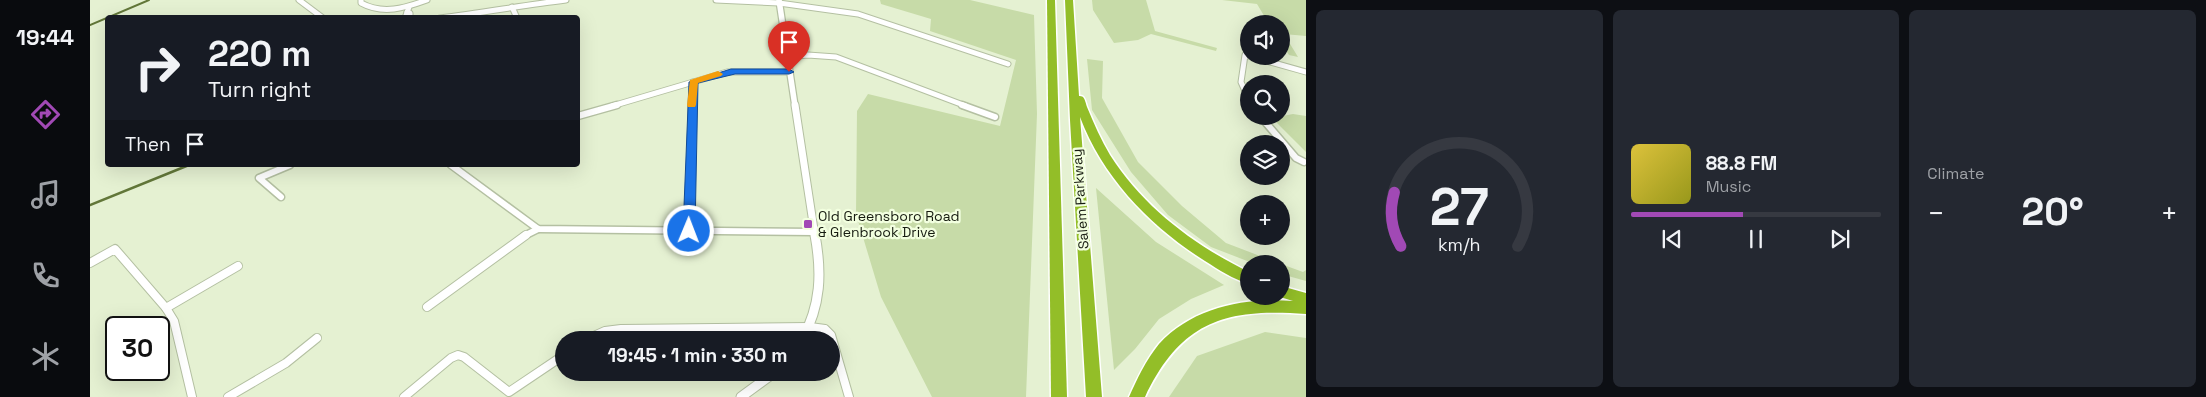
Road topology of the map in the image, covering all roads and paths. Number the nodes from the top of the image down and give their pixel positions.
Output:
1 (299, 0) edge
2 (361, 0) edge
3 (427, 0) edge
4 (566, 0) edge
5 (716, 0) edge
6 (1051, 0) edge
7 (1069, 0) edge
8 (548, 1) edge
9 (779, 1) edge
10 (512, 7) junction
11 (407, 12) edge
12 (319, 15) edge
13 (468, 15) edge
14 (516, 15) edge
15 (787, 57) junction
16 (1008, 64) dead end
17 (789, 72) junction
18 (1306, 72) edge
19 (1241, 75) edge
20 (693, 82) junction
21 (1074, 85) junction
22 (580, 115) edge
23 (994, 117) dead end
24 (1268, 125) edge
25 (1304, 162) dead end
26 (285, 167) edge
27 (457, 167) edge
28 (281, 197) dead end
29 (538, 229) junction
30 (689, 231) junction
31 (814, 232) junction
32 (90, 263) edge
33 (238, 266) dead end
34 (1240, 274) edge
35 (1290, 295) edge
36 (1306, 299) edge
37 (427, 307) dead end
38 (166, 308) junction
39 (1306, 308) edge
40 (810, 326) junction
41 (605, 331) edge
42 (807, 331) edge
43 (318, 338) dead end
44 (555, 361) edge
45 (763, 381) edge
46 (192, 397) edge
47 (228, 397) edge
48 (404, 397) edge
49 (741, 397) edge
50 (849, 397) edge
51 (1059, 397) edge
52 (1094, 397) edge
53 (1137, 397) edge

1 - 12 street
2 - 11 street
3 - 11 street
4 - 8 street
5 - 9 street
6 - 51 highway, Salem Parkway
7 - 21 highway, Salem Parkway
8 - 10 street
9 - 15 street
9 - 16 street
10 - 13 street
10 - 14 street
15 - 17 street
15 - 23 street
17 - 20 street
17 - 31 street
18 - 19 street
20 - 22 street
20 - 30 street
21 - 34 highway
21 - 52 highway, Salem Parkway
24 - 25 street
26 - 28 street
27 - 29 street
29 - 30 street
29 - 37 street
30 - 31 street
31 - 40 street
32 - 38 street
33 - 38 street
35 - 36 highway
38 - 46 street
39 - 53 highway
40 - 41 street
40 - 42 street
40 - 50 street
43 - 47 street
44 - 48 street
45 - 49 street

